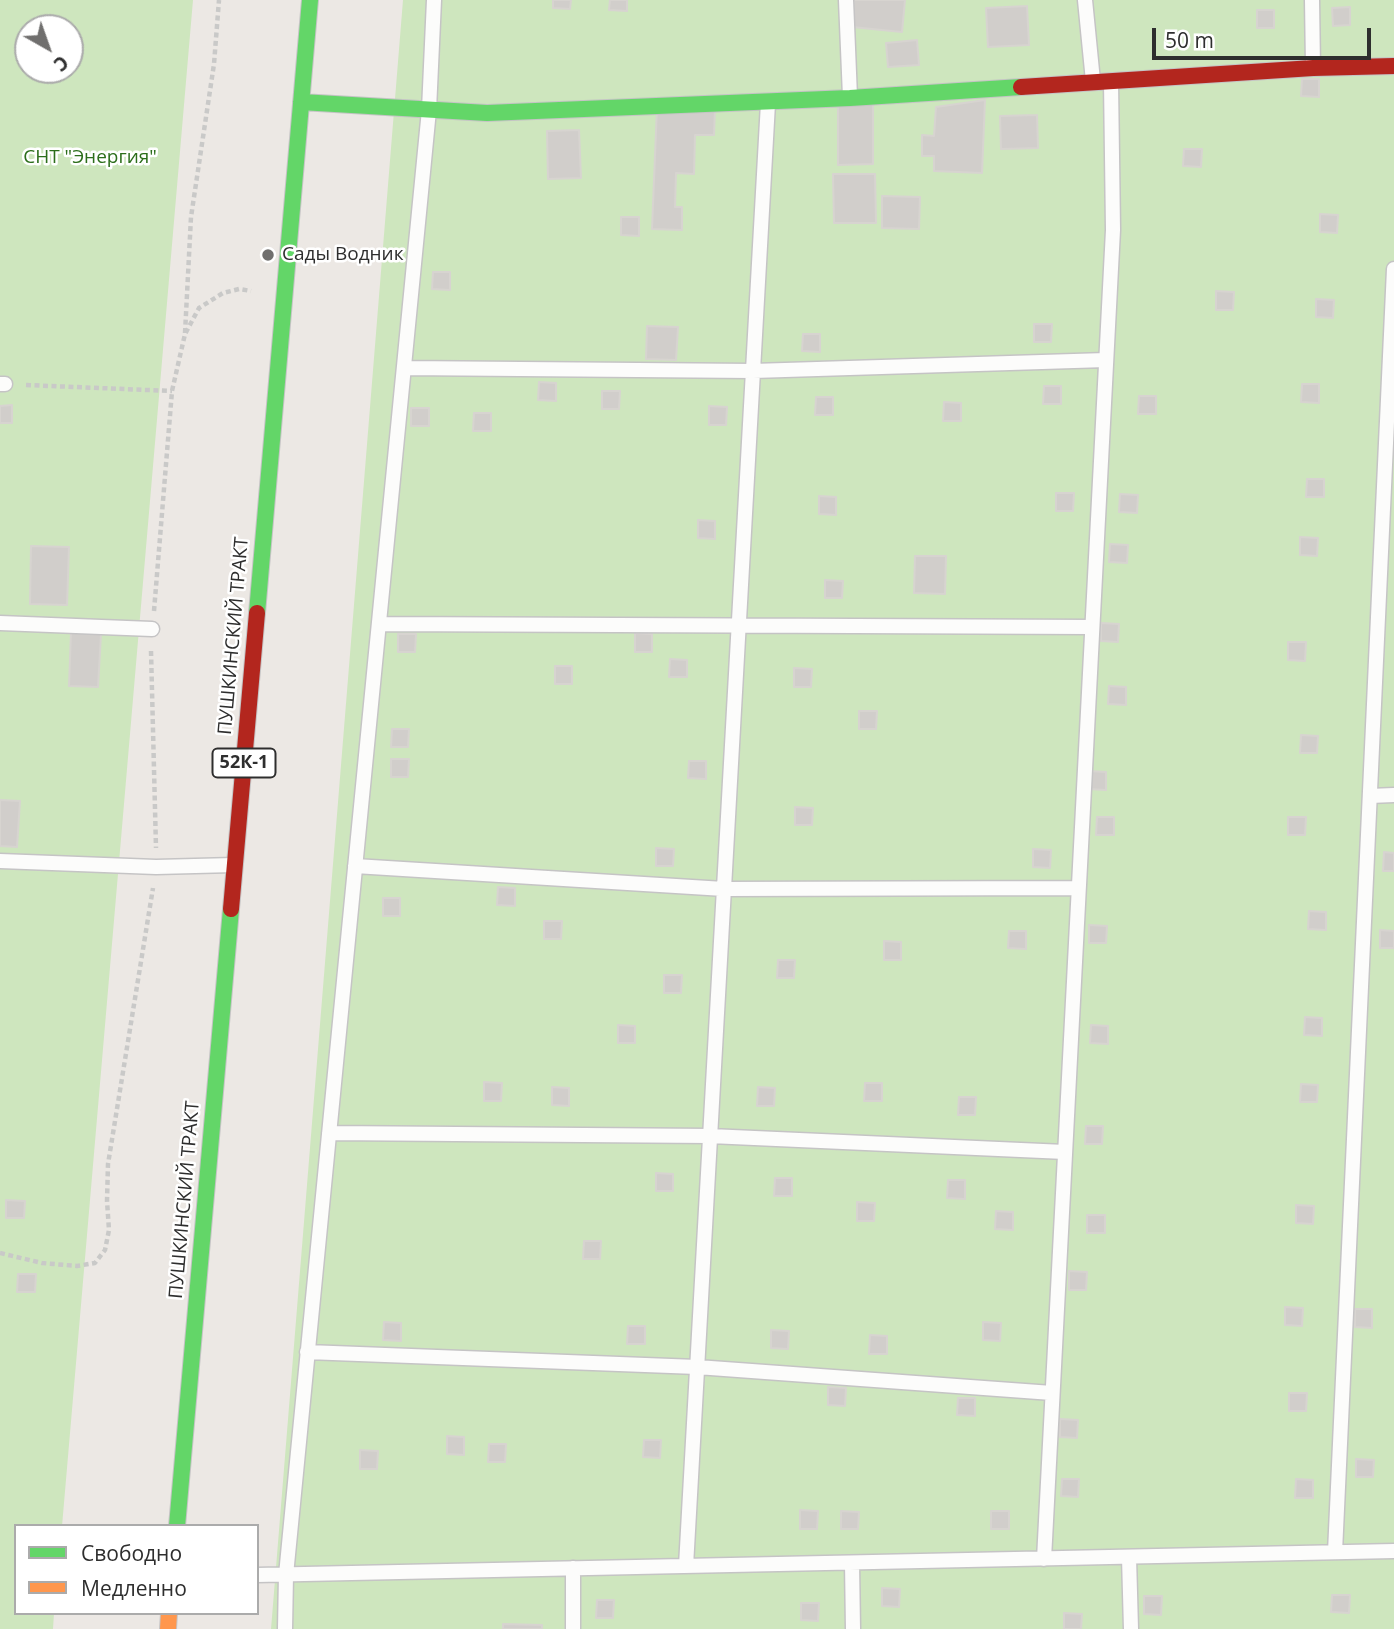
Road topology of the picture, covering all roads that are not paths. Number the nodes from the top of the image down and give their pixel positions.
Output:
1 (310, 0) edge
2 (434, 0) edge
3 (846, 0) edge
4 (1085, 0) edge
5 (1312, 0) edge
6 (1394, 66) edge
7 (1313, 68) junction
8 (1111, 81) junction
9 (1093, 82) junction
10 (850, 98) junction
11 (301, 102) junction
12 (768, 102) junction
13 (429, 110) junction
14 (1394, 270) edge
15 (1106, 359) junction
16 (404, 368) junction
17 (753, 371) junction
18 (1389, 501) edge
19 (0, 623) edge
20 (379, 624) junction
21 (739, 626) junction
22 (1092, 627) junction
23 (152, 629) road end
24 (1394, 795) edge
25 (1370, 796) junction
26 (0, 861) edge
27 (235, 865) junction
28 (355, 866) junction
29 (1078, 888) junction
30 (724, 889) junction
31 (329, 1133) junction
32 (710, 1136) junction
33 (1065, 1152) junction
34 (307, 1352) junction
35 (697, 1367) junction
36 (1052, 1393) junction
37 (177, 1524) edge
38 (1394, 1551) edge
39 (1335, 1552) junction
40 (1129, 1557) junction
41 (1044, 1559) junction
42 (852, 1563) junction
43 (686, 1566) junction
44 (573, 1568) junction
45 (259, 1575) edge
46 (286, 1575) junction
47 (285, 1629) edge
48 (573, 1629) edge
49 (853, 1629) edge
50 (1130, 1629) edge

1 - 11 main road, ПУШКИНСКИЙ ТРАКТ / 52К-1
2 - 13 lane
3 - 10 lane
4 - 9 lane
5 - 7 lane
6 - 7 main road
7 - 8 main road
8 - 9 main road
8 - 15 lane
9 - 10 main road
10 - 12 main road
11 - 13 main road
11 - 27 main road, ПУШКИНСКИЙ ТРАКТ / 52К-1
12 - 13 main road
12 - 17 lane
13 - 16 lane
14 - 18 lane
15 - 17 lane
15 - 22 lane
16 - 17 lane
16 - 20 lane
17 - 21 lane
18 - 25 lane
19 - 23 lane
20 - 21 lane
20 - 28 lane
21 - 22 lane
21 - 30 lane
22 - 29 lane
24 - 25 lane
25 - 39 lane
26 - 27 lane
27 - 37 main road, ПУШКИНСКИЙ ТРАКТ / 52К-1
28 - 30 lane
28 - 31 lane
29 - 30 lane
29 - 33 lane
30 - 32 lane
31 - 32 lane
31 - 34 lane
32 - 33 lane
32 - 35 lane
33 - 36 lane
34 - 35 lane
34 - 46 lane
35 - 36 lane
35 - 43 lane
36 - 41 lane
38 - 39 lane
39 - 40 lane
40 - 41 lane
40 - 50 lane
41 - 42 lane
42 - 43 lane
42 - 49 lane
43 - 44 lane
44 - 46 lane
44 - 48 lane
45 - 46 lane
46 - 47 lane

